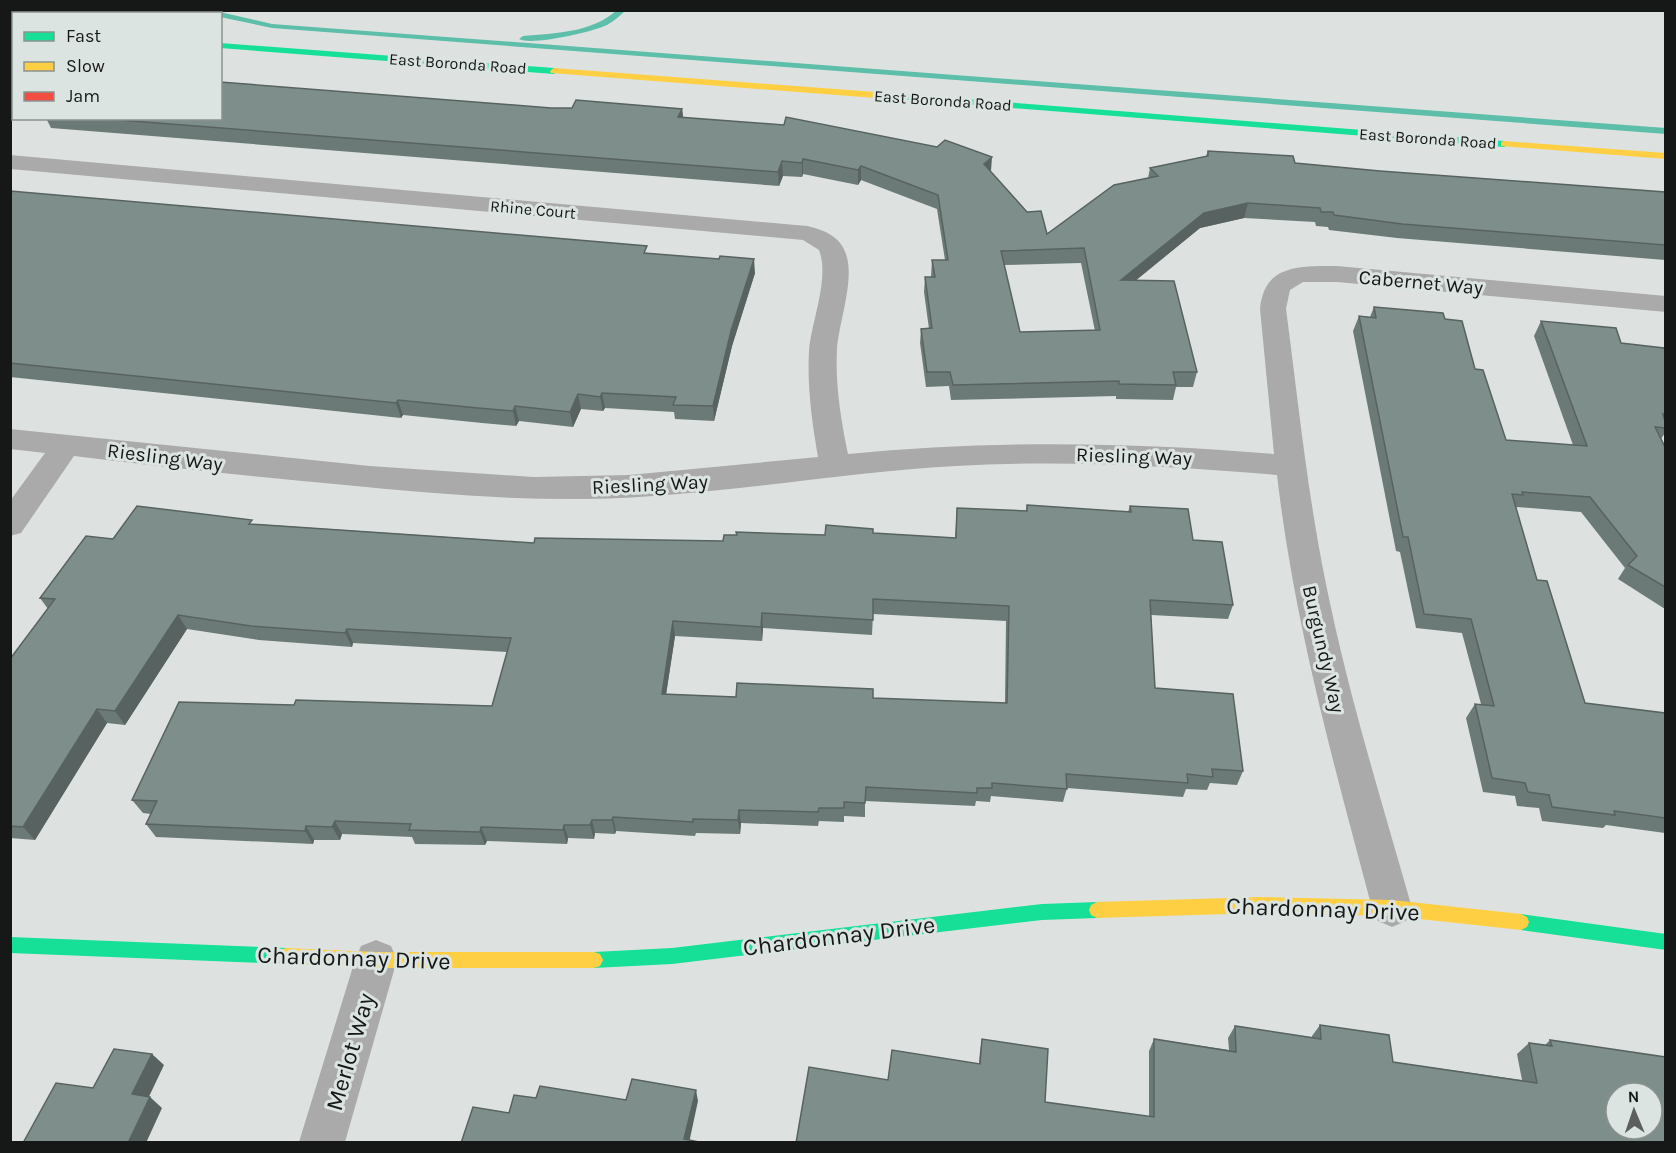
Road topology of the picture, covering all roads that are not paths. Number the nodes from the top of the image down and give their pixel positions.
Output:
1 (222, 45) edge
2 (1665, 156) edge
3 (10, 162) edge
4 (1665, 304) edge
5 (1282, 384) joint
6 (10, 439) edge
7 (66, 446) junction
8 (836, 465) junction
9 (1289, 466) junction
10 (10, 525) edge
11 (1392, 908) junction
12 (1665, 942) edge
13 (10, 945) edge
14 (376, 960) junction
15 (322, 1143) edge

1 - 2 main road, East Boronda Road
3 - 8 street, Rhine Court
4 - 5 street, Cabernet Way
5 - 9 street, Burgundy Way
6 - 7 street, Riesling Way
7 - 8 street, Riesling Way
7 - 10 street
8 - 9 street, Riesling Way
9 - 11 street, Burgundy Way
11 - 12 main road, Chardonnay Drive
11 - 14 main road, Chardonnay Drive
13 - 14 main road, Chardonnay Drive
14 - 15 street, Merlot Way

